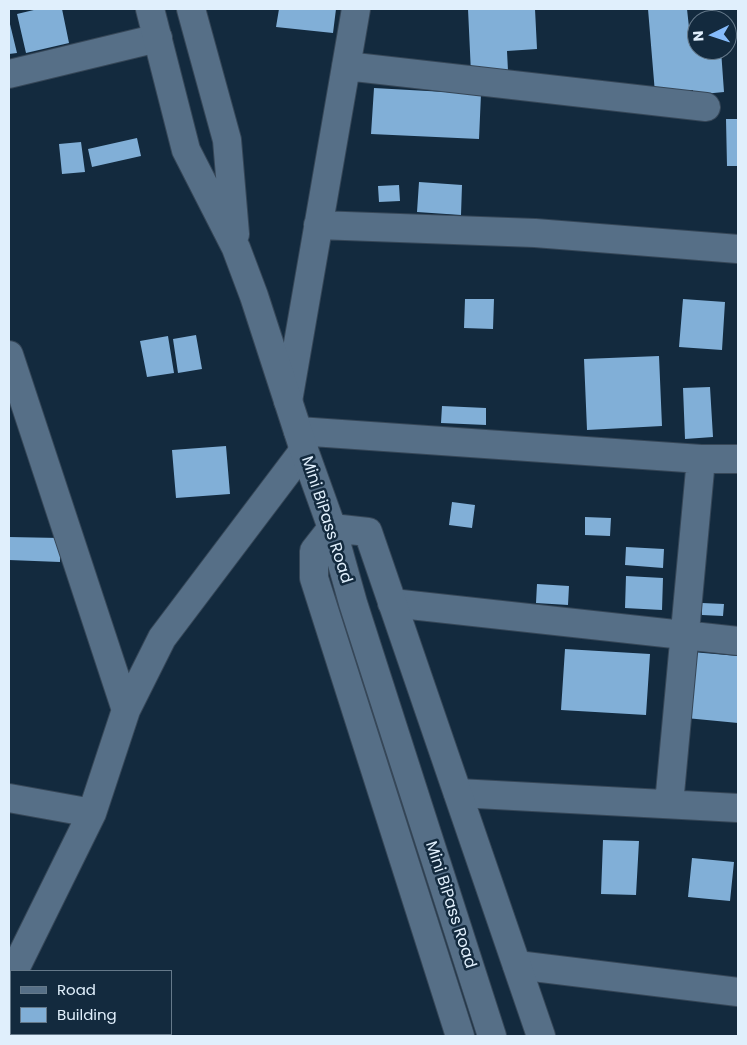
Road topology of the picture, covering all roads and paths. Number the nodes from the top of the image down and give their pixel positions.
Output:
1 (150, 9) edge
2 (191, 9) edge
3 (356, 9) edge
4 (158, 38) junction
5 (346, 66) junction
6 (9, 74) edge
7 (706, 107) dead end
8 (318, 225) junction
9 (236, 248) junction
10 (738, 250) edge
11 (9, 359) edge
12 (288, 401) junction
13 (300, 440) junction
14 (738, 458) edge
15 (701, 459) junction
16 (332, 528) junction
17 (392, 603) junction
18 (685, 635) junction
19 (738, 641) edge
20 (126, 710) junction
21 (458, 793) junction
22 (9, 798) edge
23 (669, 804) junction
24 (738, 808) edge
25 (92, 813) junction
26 (517, 965) junction
27 (14, 970) edge
28 (738, 992) edge
29 (460, 1036) edge
30 (492, 1036) edge
31 (541, 1036) edge

1 - 4 street, Mini BiPass Road
2 - 9 street
3 - 5 street
4 - 6 street
4 - 9 street, Mini BiPass Road
5 - 7 street
5 - 8 street
8 - 10 street
8 - 12 street
9 - 12 street, Mini BiPass Road
11 - 20 street
12 - 13 street, Mini BiPass Road
13 - 15 street
13 - 16 street, Mini BiPass Road
13 - 20 street
14 - 15 street
15 - 18 street
16 - 17 street
16 - 29 street
16 - 30 street, Mini BiPass Road
17 - 18 street
17 - 21 street
18 - 19 street
18 - 23 street
20 - 25 street
21 - 23 street
21 - 26 street
22 - 25 street
23 - 24 street
25 - 27 street
26 - 28 street
26 - 31 street

